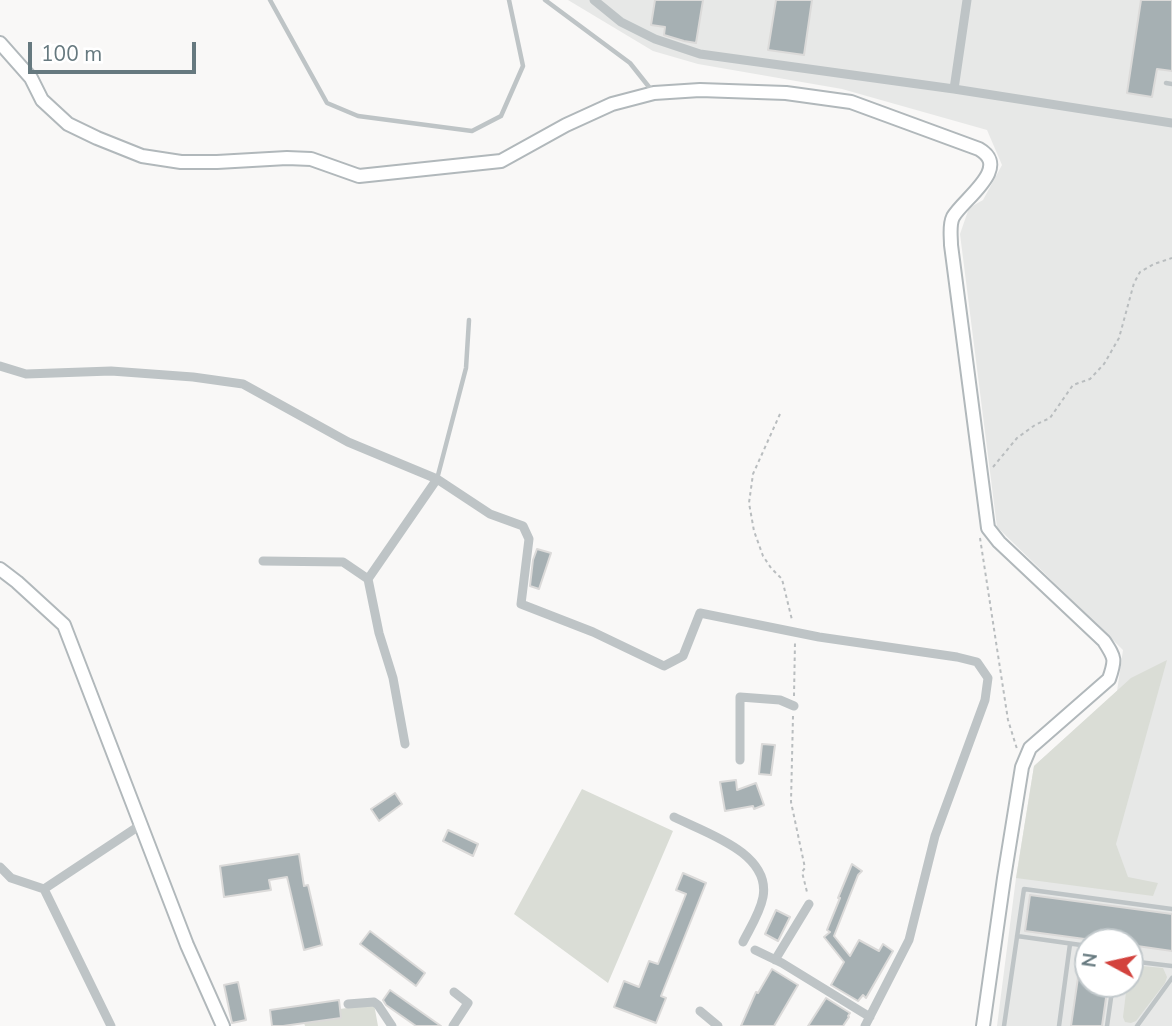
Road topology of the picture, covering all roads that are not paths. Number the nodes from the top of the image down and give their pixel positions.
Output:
1 (270, 0) edge
2 (509, 0) edge
3 (545, 0) edge
4 (967, 0) edge
5 (597, 1) edge
6 (0, 43) edge
7 (954, 89) junction
8 (654, 93) junction
9 (1172, 122) edge
10 (469, 320) dead end
11 (0, 366) edge
12 (437, 479) junction
13 (263, 561) dead end
14 (0, 569) edge
15 (368, 579) junction
16 (794, 706) road end
17 (405, 744) dead end
18 (740, 760) dead end
19 (674, 817) dead end
20 (142, 824) junction
21 (0, 866) edge
22 (44, 889) junction
23 (809, 904) road end
24 (1172, 909) edge
25 (1017, 936) junction
26 (743, 942) dead end
27 (1070, 944) junction
28 (1074, 944) edge
29 (755, 950) dead end
30 (775, 960) junction
31 (1144, 963) edge
32 (1172, 966) edge
33 (1172, 978) edge
34 (454, 992) dead end
35 (1111, 998) edge
36 (348, 1004) dead end
37 (700, 1011) dead end
38 (870, 1017) junction
39 (111, 1026) edge
40 (223, 1026) edge
41 (392, 1026) edge
42 (453, 1026) edge
43 (719, 1026) edge
44 (865, 1026) edge
45 (983, 1026) edge
46 (1004, 1026) edge
47 (1059, 1026) edge
48 (1107, 1026) edge
49 (1136, 1026) edge

1 - 2 lane
3 - 8 lane
4 - 7 street
5 - 7 street
6 - 8 street
7 - 9 street
8 - 45 street
10 - 12 lane
11 - 12 street
12 - 15 street
12 - 38 street
13 - 15 street
14 - 20 street
15 - 17 street
16 - 18 street
19 - 26 street
20 - 22 street
20 - 40 street
21 - 22 street
22 - 39 street
23 - 30 street
24 - 25 lane
25 - 27 lane
25 - 46 lane
27 - 28 lane
27 - 47 lane
29 - 30 street
30 - 38 street
31 - 32 lane
33 - 49 lane
34 - 42 street
35 - 48 lane
36 - 41 street
37 - 43 street
38 - 44 street

